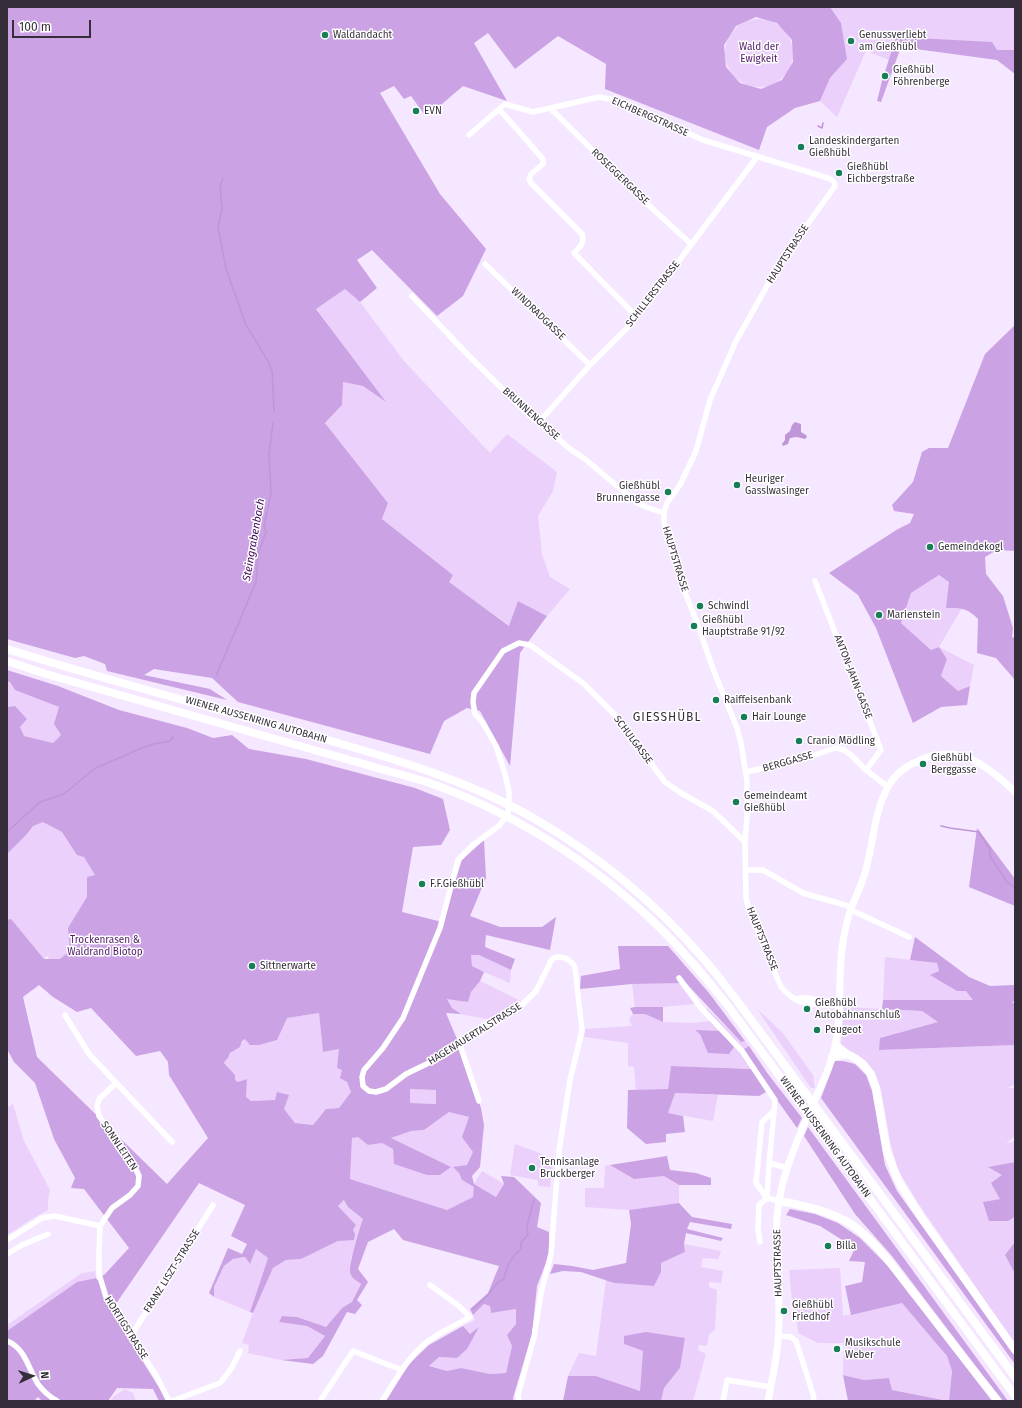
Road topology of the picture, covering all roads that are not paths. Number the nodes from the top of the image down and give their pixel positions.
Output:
1 (499, 109) junction
2 (551, 109) junction
3 (469, 135) dead end
4 (757, 156) junction
5 (835, 186) joint
6 (692, 244) junction
7 (485, 264) dead end
8 (412, 296) dead end
9 (637, 317) junction
10 (590, 365) junction
11 (539, 422) junction
12 (664, 513) junction
13 (815, 581) dead end
14 (519, 642) joint
15 (7, 648) edge
16 (7, 661) edge
17 (866, 770) junction
18 (746, 772) junction
19 (888, 787) junction
20 (1015, 792) edge
21 (744, 842) junction
22 (746, 870) junction
23 (851, 909) junction
24 (909, 937) dead end
25 (679, 978) dead end
26 (839, 1006) junction
27 (65, 1015) dead end
28 (460, 1045) junction
29 (836, 1045) junction
30 (847, 1054) junction
31 (832, 1057) junction
32 (116, 1083) junction
33 (479, 1101) dead end
34 (774, 1111) junction
35 (172, 1142) dead end
36 (769, 1165) junction
37 (787, 1168) junction
38 (767, 1198) junction
39 (779, 1201) junction
40 (213, 1205) dead end
41 (100, 1226) junction
42 (48, 1234) dead end
43 (7, 1240) edge
44 (760, 1242) dead end
45 (7, 1254) edge
46 (430, 1285) dead end
47 (131, 1336) junction
48 (779, 1336) junction
49 (7, 1340) edge
50 (1015, 1350) edge
51 (240, 1351) dead end
52 (402, 1370) junction
53 (1015, 1377) edge
54 (771, 1387) junction
55 (1015, 1396) edge
56 (57, 1401) edge
57 (170, 1401) edge
58 (320, 1401) edge
59 (382, 1401) edge
60 (519, 1401) edge
61 (723, 1401) edge
62 (768, 1401) edge
63 (814, 1401) edge
64 (998, 1401) edge

1 - 2 street, EICHBERGSTRASSE
1 - 3 street
1 - 9 street
2 - 4 street, EICHBERGSTRASSE
2 - 6 street, ROSEGGERGASSE
4 - 5 street, EICHBERGSTRASSE
4 - 6 street, SCHILLERSTRASSE
5 - 12 street, HAUPTSTRASSE
6 - 9 street, SCHILLERSTRASSE
7 - 10 street, WINDRADGASSE
8 - 11 street, BRUNNENGASSE
9 - 10 street, SCHILLERSTRASSE
10 - 11 street, SCHILLERSTRASSE
11 - 12 street, BRUNNENGASSE
12 - 18 street, HAUPTSTRASSE
13 - 17 street, ANTON-JAHN-GASSE
14 - 21 street, SCHULGASSE
14 - 28 street, HAGENAUERTALSTRASSE
15 - 53 highway, WIENER AUSSENRING AUTOBAHN
16 - 55 highway, WIENER AUSSENRING AUTOBAHN
17 - 18 street, BERGGASSE
17 - 19 street, BERGGASSE
18 - 21 street, HAUPTSTRASSE
19 - 20 main road
19 - 23 main road
21 - 22 street, HAUPTSTRASSE
22 - 23 street
22 - 26 street, HAUPTSTRASSE
23 - 24 street
23 - 26 main road
25 - 34 street
26 - 29 main road, HAUPTSTRASSE
27 - 32 street
28 - 33 street
28 - 60 street, HAGENAUERTALSTRASSE
29 - 30 highway
29 - 31 main road, HAUPTSTRASSE
30 - 31 highway
30 - 50 highway
31 - 37 main road, HAUPTSTRASSE
32 - 35 street
32 - 41 street, SONNLEITEN
34 - 36 street
34 - 38 street
36 - 37 street
36 - 38 street
37 - 39 main road, HAUPTSTRASSE
38 - 39 street
38 - 44 street, HAUPTSTRASSE
39 - 48 main road, HAUPTSTRASSE
39 - 64 highway
40 - 47 street, FRANZ LISZT-STRASSE
41 - 43 street
41 - 47 street, HORTIGSTRASSE
42 - 45 street
46 - 52 street
47 - 57 street, HORTIGSTRASSE
48 - 54 main road, HAUPTSTRASSE
48 - 63 street
49 - 56 street
51 - 57 street
52 - 58 street
52 - 59 street
54 - 61 street
54 - 62 main road, HAUPTSTRASSE

